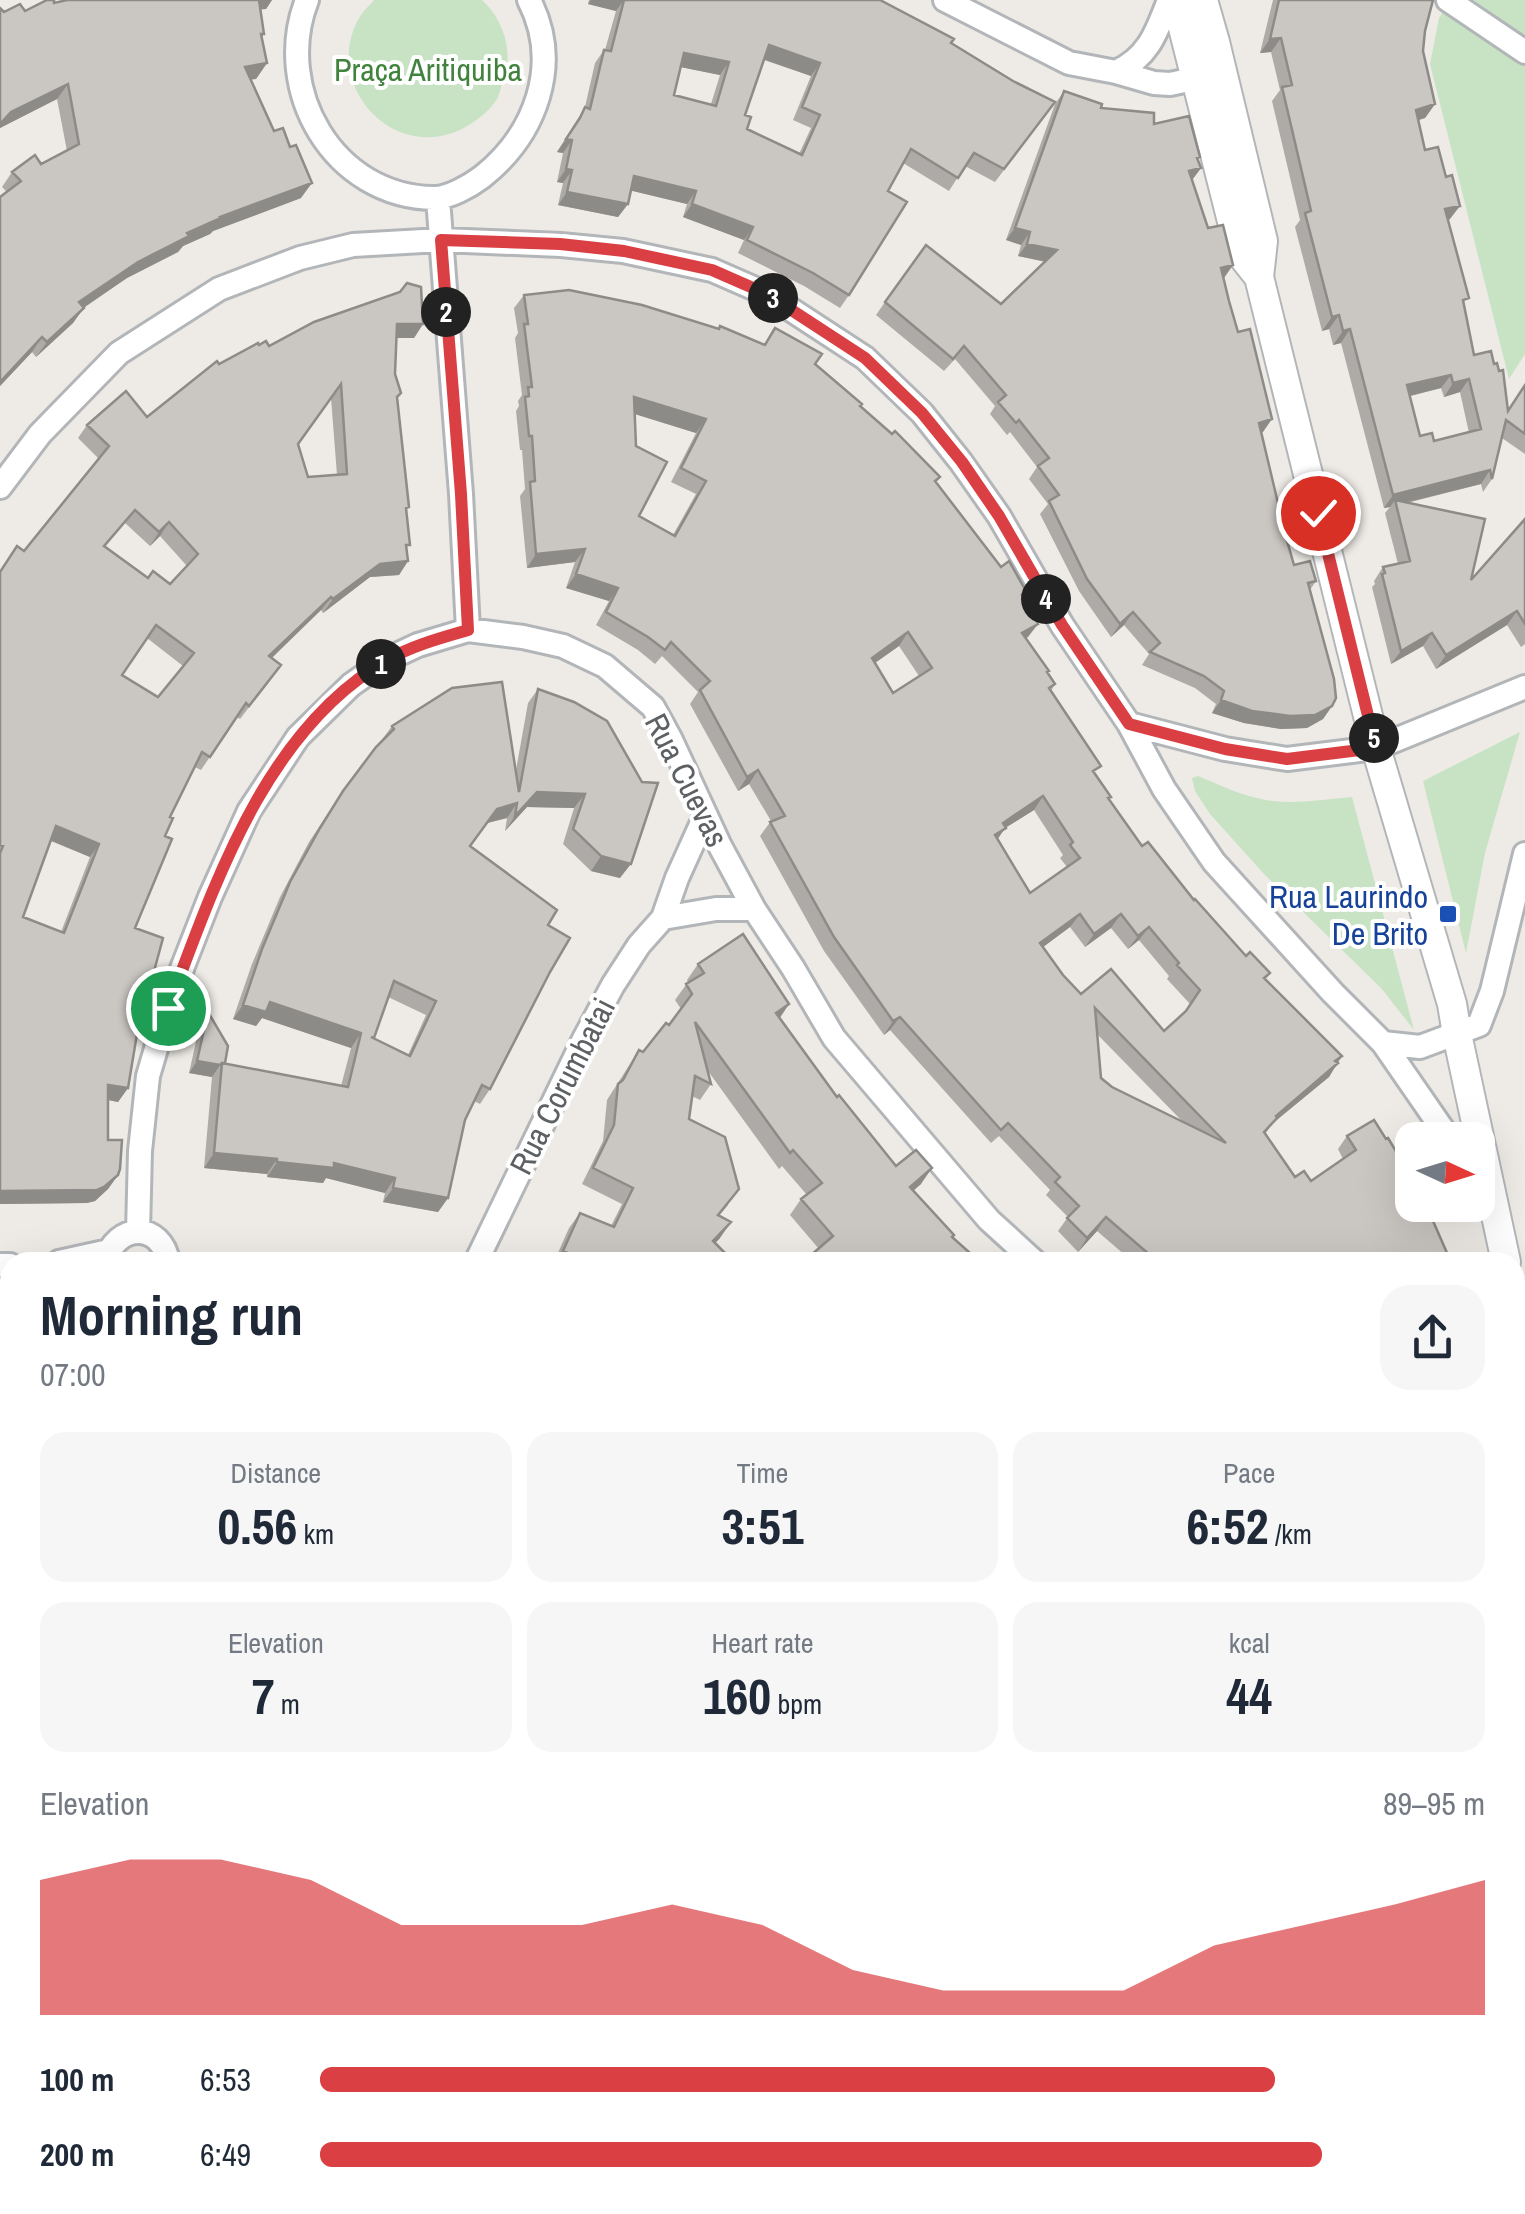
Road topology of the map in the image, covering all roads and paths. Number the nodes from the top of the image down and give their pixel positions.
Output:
1 (307, 0) edge
2 (530, 0) edge
3 (945, 0) edge
4 (1173, 0) edge
5 (1203, 0) edge
6 (1217, 0) edge
7 (1448, 0) edge
8 (1215, 42) junction
9 (1525, 52) edge
10 (1116, 72) junction
11 (1196, 74) junction
12 (438, 199) junction
13 (441, 240) junction
14 (1259, 277) junction
15 (0, 487) edge
16 (468, 630) junction
17 (1525, 686) edge
18 (1129, 724) junction
19 (1376, 748) junction
20 (705, 816) junction
21 (1525, 854) edge
22 (754, 909) junction
23 (663, 918) junction
24 (1457, 1034) junction
25 (1383, 1043) junction
26 (1438, 1122) edge
27 (1472, 1122) edge
28 (1494, 1222) edge
29 (138, 1232) junction
30 (109, 1252) edge
31 (166, 1252) edge
32 (481, 1252) edge
33 (1024, 1252) edge
34 (1503, 1252) edge

1 - 12 street
2 - 12 street
3 - 10 street
4 - 10 street
4 - 11 street
5 - 8 street
6 - 8 street
7 - 9 street
8 - 11 street
8 - 14 street
10 - 11 street
11 - 14 street
12 - 13 street
13 - 15 street
13 - 16 street
13 - 18 street
14 - 19 street
16 - 20 street, Rua Cuevas
16 - 29 street, Rua Cuevas
17 - 19 street
18 - 19 street
18 - 25 street
19 - 24 street
20 - 22 street, Rua Cuevas
20 - 23 street, Rua Corumbatai
21 - 24 street
22 - 23 street
22 - 33 street, Rua Cuevas
23 - 32 street, Rua Corumbatai
24 - 25 street
24 - 27 street
25 - 26 street
28 - 34 street
29 - 30 street
29 - 31 street

